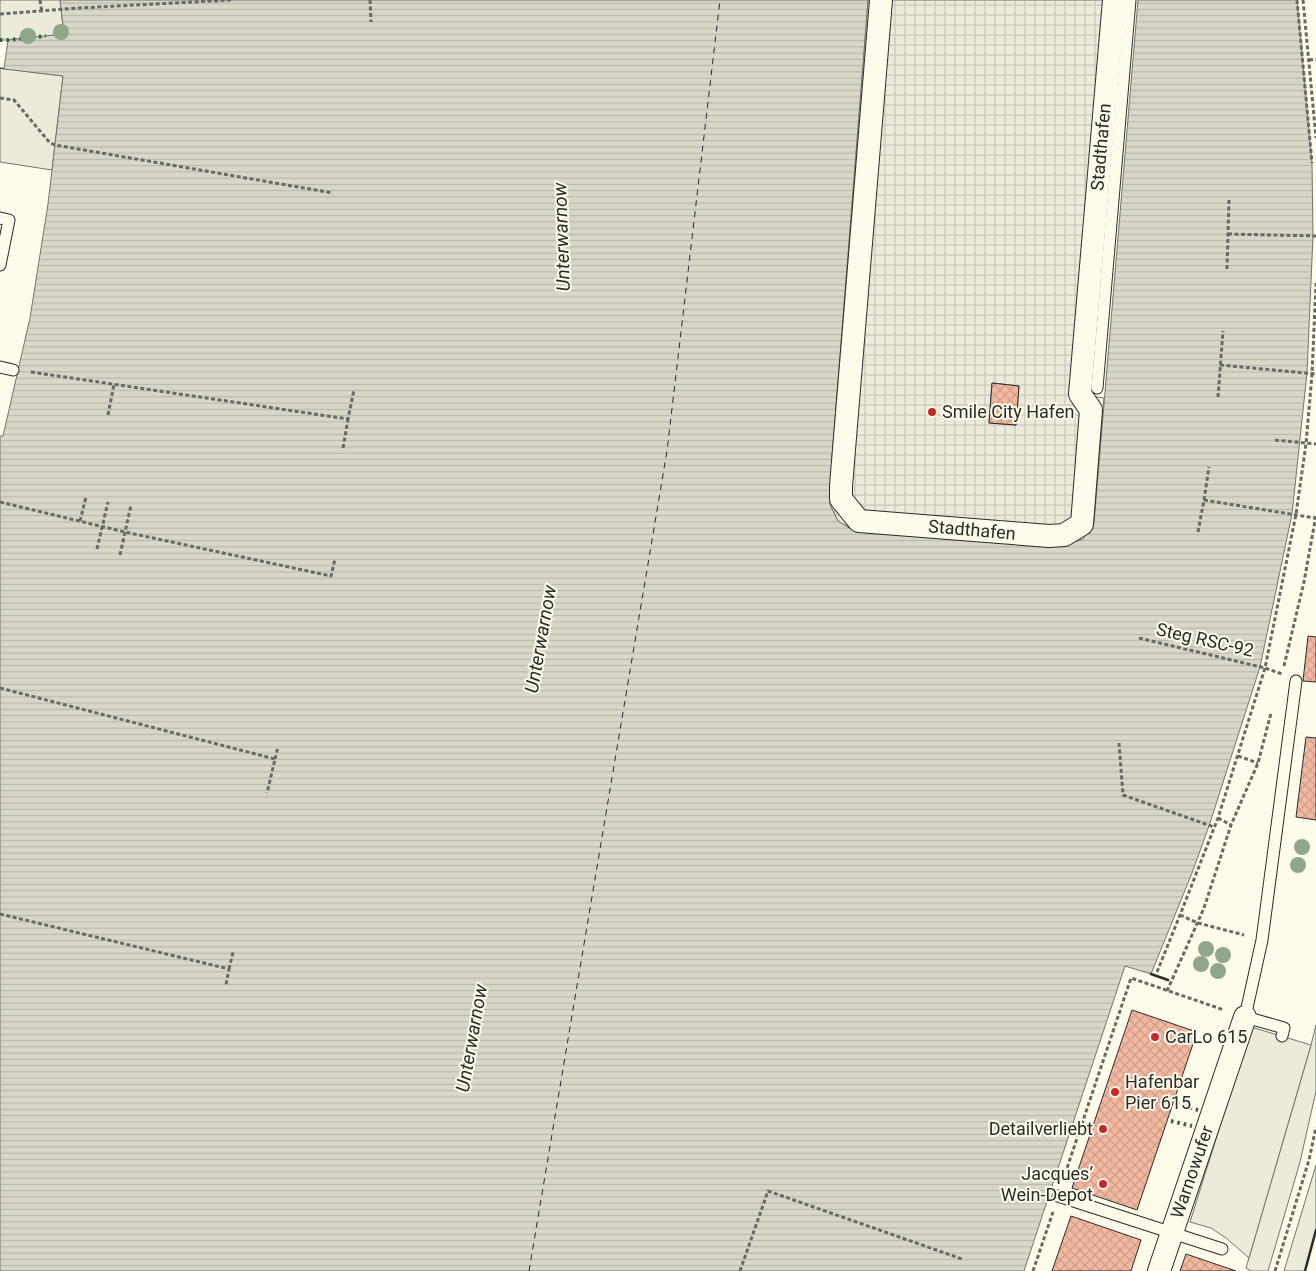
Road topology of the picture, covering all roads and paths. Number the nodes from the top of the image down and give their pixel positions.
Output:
1 (40, 0) edge
2 (231, 0) edge
3 (370, 0) edge
4 (881, 0) edge
5 (1114, 0) edge
6 (1130, 0) edge
7 (1297, 0) edge
8 (1303, 0) edge
9 (42, 12) junction
10 (0, 14) edge
11 (371, 22) dead end
12 (1316, 59) edge
13 (1309, 60) junction
14 (0, 98) edge
15 (1316, 138) edge
16 (1312, 163) dead end
17 (334, 193) dead end
18 (1229, 200) dead end
19 (0, 218) edge
20 (1228, 234) junction
21 (1316, 236) edge
22 (0, 265) edge
23 (1227, 269) dead end
24 (1316, 283) edge
25 (1223, 331) dead end
26 (1220, 365) junction
27 (0, 367) edge
28 (13, 370) joint
29 (1314, 374) edge
30 (114, 384) junction
31 (1097, 388) dead end
32 (354, 390) dead end
33 (1218, 397) dead end
34 (108, 415) dead end
35 (348, 419) junction
36 (1275, 440) dead end
37 (1306, 444) junction
38 (1316, 444) edge
39 (343, 448) dead end
40 (1208, 467) dead end
41 (86, 497) dead end
42 (1204, 500) junction
43 (0, 502) edge
44 (108, 502) dead end
45 (130, 505) dead end
46 (1296, 514) junction
47 (1316, 517) edge
48 (80, 521) junction
49 (102, 526) junction
50 (125, 532) junction
51 (1198, 532) dead end
52 (97, 549) dead end
53 (120, 555) dead end
54 (335, 559) dead end
55 (1139, 638) dead end
56 (1265, 668) junction
57 (1282, 674) junction
58 (1296, 681) dead end
59 (1280, 683) dead end
60 (0, 688) edge
61 (1272, 710) dead end
62 (1119, 743) dead end
63 (278, 747) dead end
64 (1238, 756) junction
65 (275, 759) junction
66 (1258, 763) junction
67 (267, 793) dead end
68 (1218, 818) junction
69 (1231, 825) junction
70 (1214, 827) junction
71 (0, 914) edge
72 (1180, 915) junction
73 (1198, 923) junction
74 (1262, 940) junction
75 (233, 952) dead end
76 (229, 969) junction
77 (1157, 972) dead end
78 (226, 985) dead end
79 (1167, 991) junction
80 (1245, 1017) junction
81 (1282, 1036) dead end
82 (1316, 1127) edge
83 (1058, 1196) junction
84 (1171, 1233) junction
85 (1222, 1249) dead end
86 (962, 1259) dead end
87 (740, 1271) edge
88 (1033, 1271) edge
89 (1159, 1271) edge
90 (1275, 1271) edge

1 - 9 path
2 - 9 path
3 - 11 path
4 - 5 street, Stadthafen
6 - 31 lane
7 - 16 path
8 - 13 path
9 - 10 path
12 - 13 path
13 - 15 path
14 - 17 path
18 - 20 path
19 - 22 lane
20 - 21 path
20 - 23 path
24 - 29 path
25 - 26 path
26 - 29 path
26 - 33 path
27 - 28 lane
28 - 30 path
29 - 37 path
30 - 34 path
30 - 35 path
32 - 35 path
35 - 39 path
36 - 37 path
37 - 38 path
37 - 46 path
40 - 42 path
41 - 48 path
42 - 46 path
42 - 51 path
43 - 48 path
44 - 49 path
45 - 50 path
46 - 47 path
46 - 56 path
47 - 57 path
48 - 49 path
49 - 50 path
49 - 52 path
50 - 53 path
50 - 54 path
55 - 56 path, Steg RSC-92
56 - 57 path, Steg RSC-92
56 - 64 path
57 - 59 path
58 - 74 lane
60 - 65 path
61 - 66 path
62 - 70 path
63 - 65 path
64 - 66 path
64 - 68 path
65 - 67 path
66 - 69 path
68 - 69 path
68 - 70 path
69 - 73 path
70 - 72 path
71 - 76 path
72 - 73 path
72 - 77 path
73 - 74 path
73 - 79 path
74 - 80 lane
75 - 76 path
76 - 78 path
79 - 80 path
79 - 83 path
80 - 81 lane
80 - 84 street, Warnowufer
82 - 90 path
83 - 84 lane
83 - 88 path
84 - 85 lane
84 - 89 street, Warnowufer
86 - 87 path

